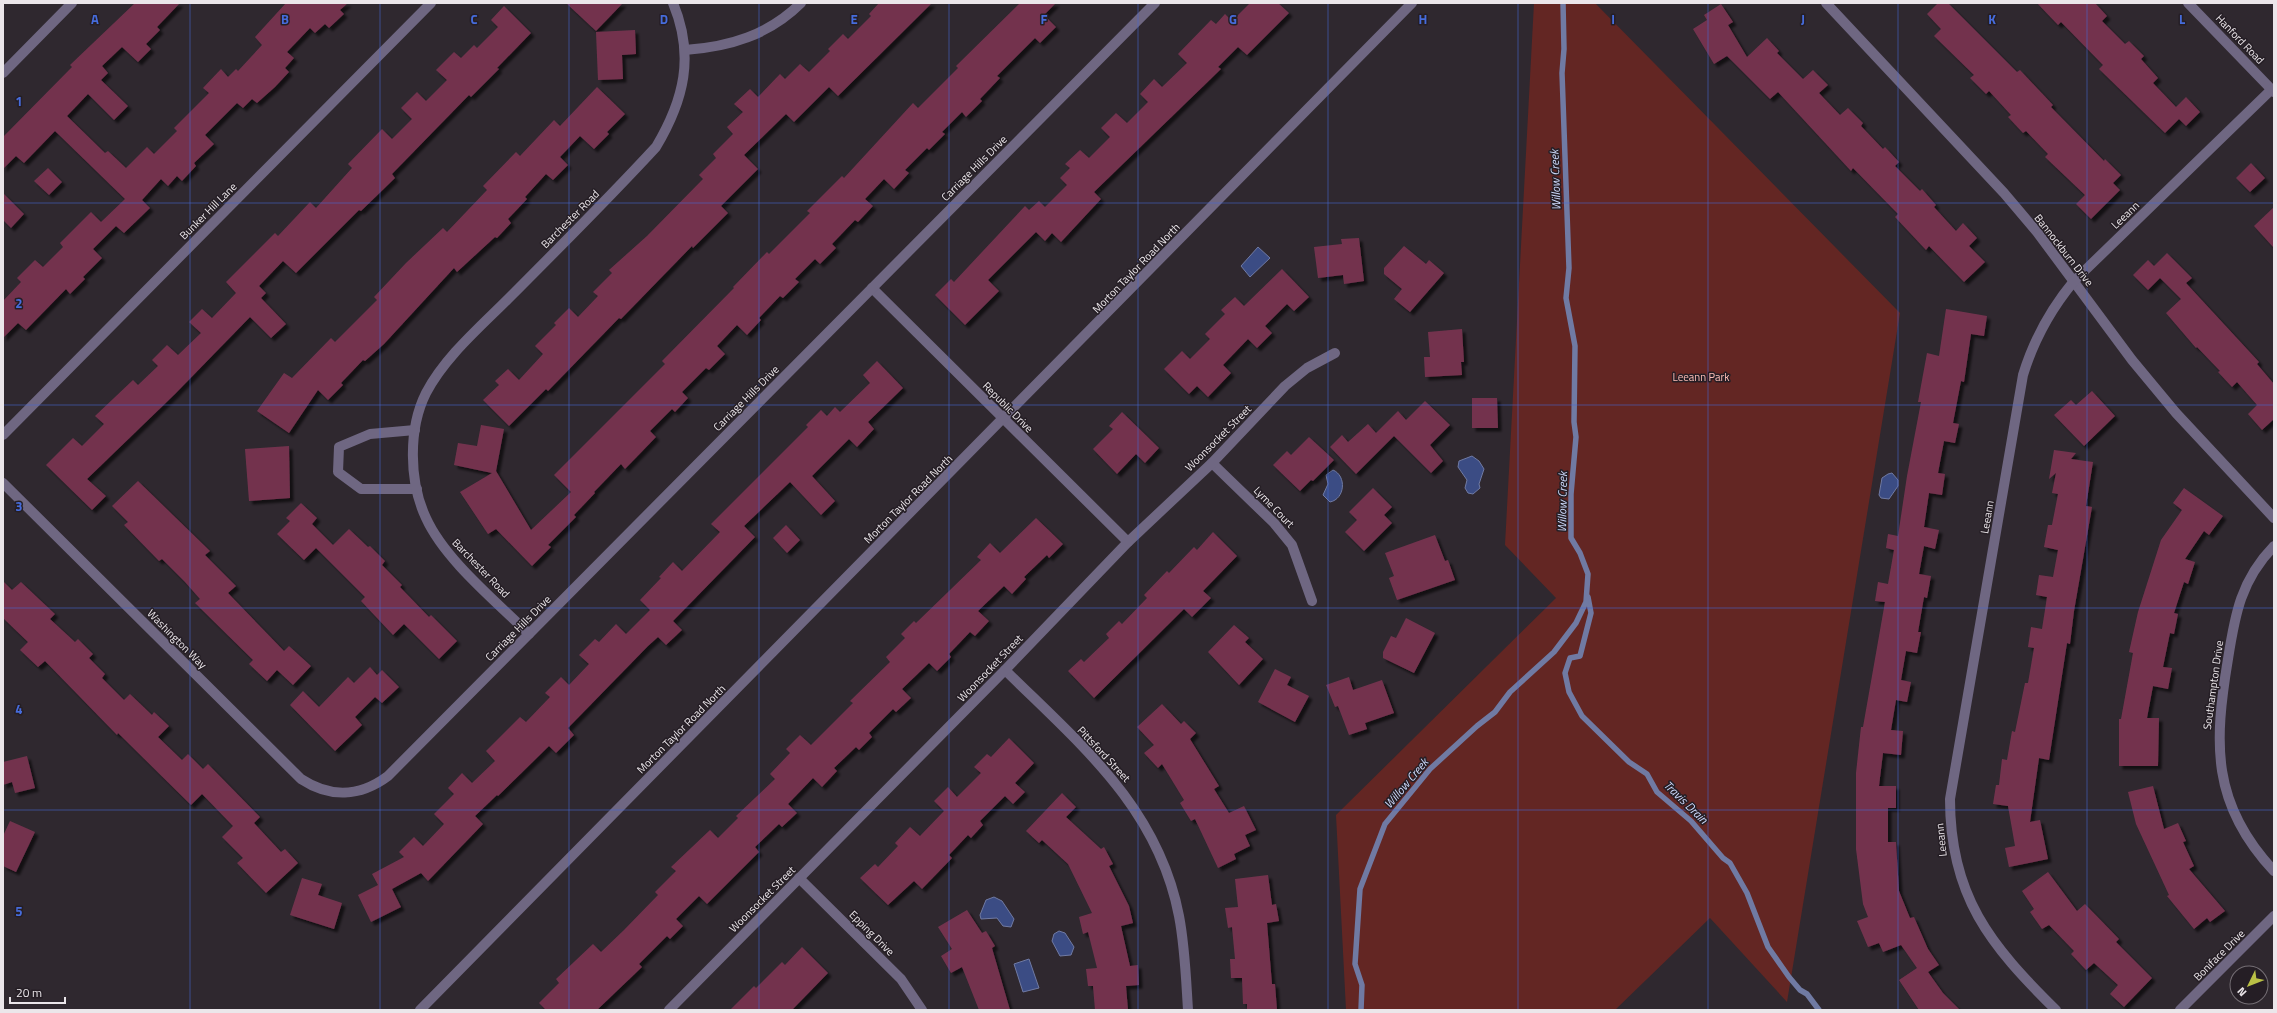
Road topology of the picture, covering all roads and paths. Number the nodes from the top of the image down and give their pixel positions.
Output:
1 (72, 3) edge
2 (431, 3) edge
3 (673, 3) edge
4 (801, 3) edge
5 (1154, 3) edge
6 (1412, 3) edge
7 (1826, 3) edge
8 (2188, 3) edge
9 (685, 50) junction
10 (3, 73) edge
11 (2273, 90) edge
12 (2074, 282) junction
13 (872, 288) junction
14 (1335, 353) dead end
15 (1004, 420) junction
16 (415, 430) junction
17 (3, 435) edge
18 (1212, 463) junction
19 (3, 483) edge
20 (417, 489) junction
21 (2274, 518) edge
22 (1128, 542) junction
23 (2274, 546) edge
24 (1312, 601) dead end
25 (529, 634) junction
26 (1005, 670) junction
27 (346, 794) joint
28 (2274, 871) edge
29 (799, 878) junction
30 (2274, 916) edge
31 (420, 1010) edge
32 (669, 1010) edge
33 (922, 1010) edge
34 (1188, 1010) edge
35 (2056, 1010) edge
36 (2180, 1010) edge

1 - 10 street
2 - 17 street, Bunker Hill Lane
3 - 9 street, Barchester Road
4 - 9 street
5 - 13 street, Carriage Hills Drive
6 - 15 street, Morton Taylor Road North
7 - 12 street, Bannockburn Drive
8 - 11 street, Hanford Road
9 - 16 street, Barchester Road
11 - 12 street, Leeann
12 - 21 street, Bannockburn Drive
12 - 35 street, Leeann
13 - 15 street, Republic Drive
13 - 25 street, Carriage Hills Drive
14 - 18 street, Woonsocket Street
15 - 22 street, Republic Drive
15 - 31 street, Morton Taylor Road North
16 - 20 street, Barchester Road
16 - 20 street
18 - 22 street, Woonsocket Street
18 - 24 street, Lyme Court
19 - 27 street, Washington Way
20 - 25 street, Barchester Road
22 - 26 street, Woonsocket Street
23 - 28 street, Southampton Drive
25 - 27 street, Carriage Hills Drive
26 - 29 street, Woonsocket Street
26 - 34 street, Pittsford Street
29 - 32 street, Woonsocket Street
29 - 33 street, Epping Drive
30 - 36 street, Boniface Drive

